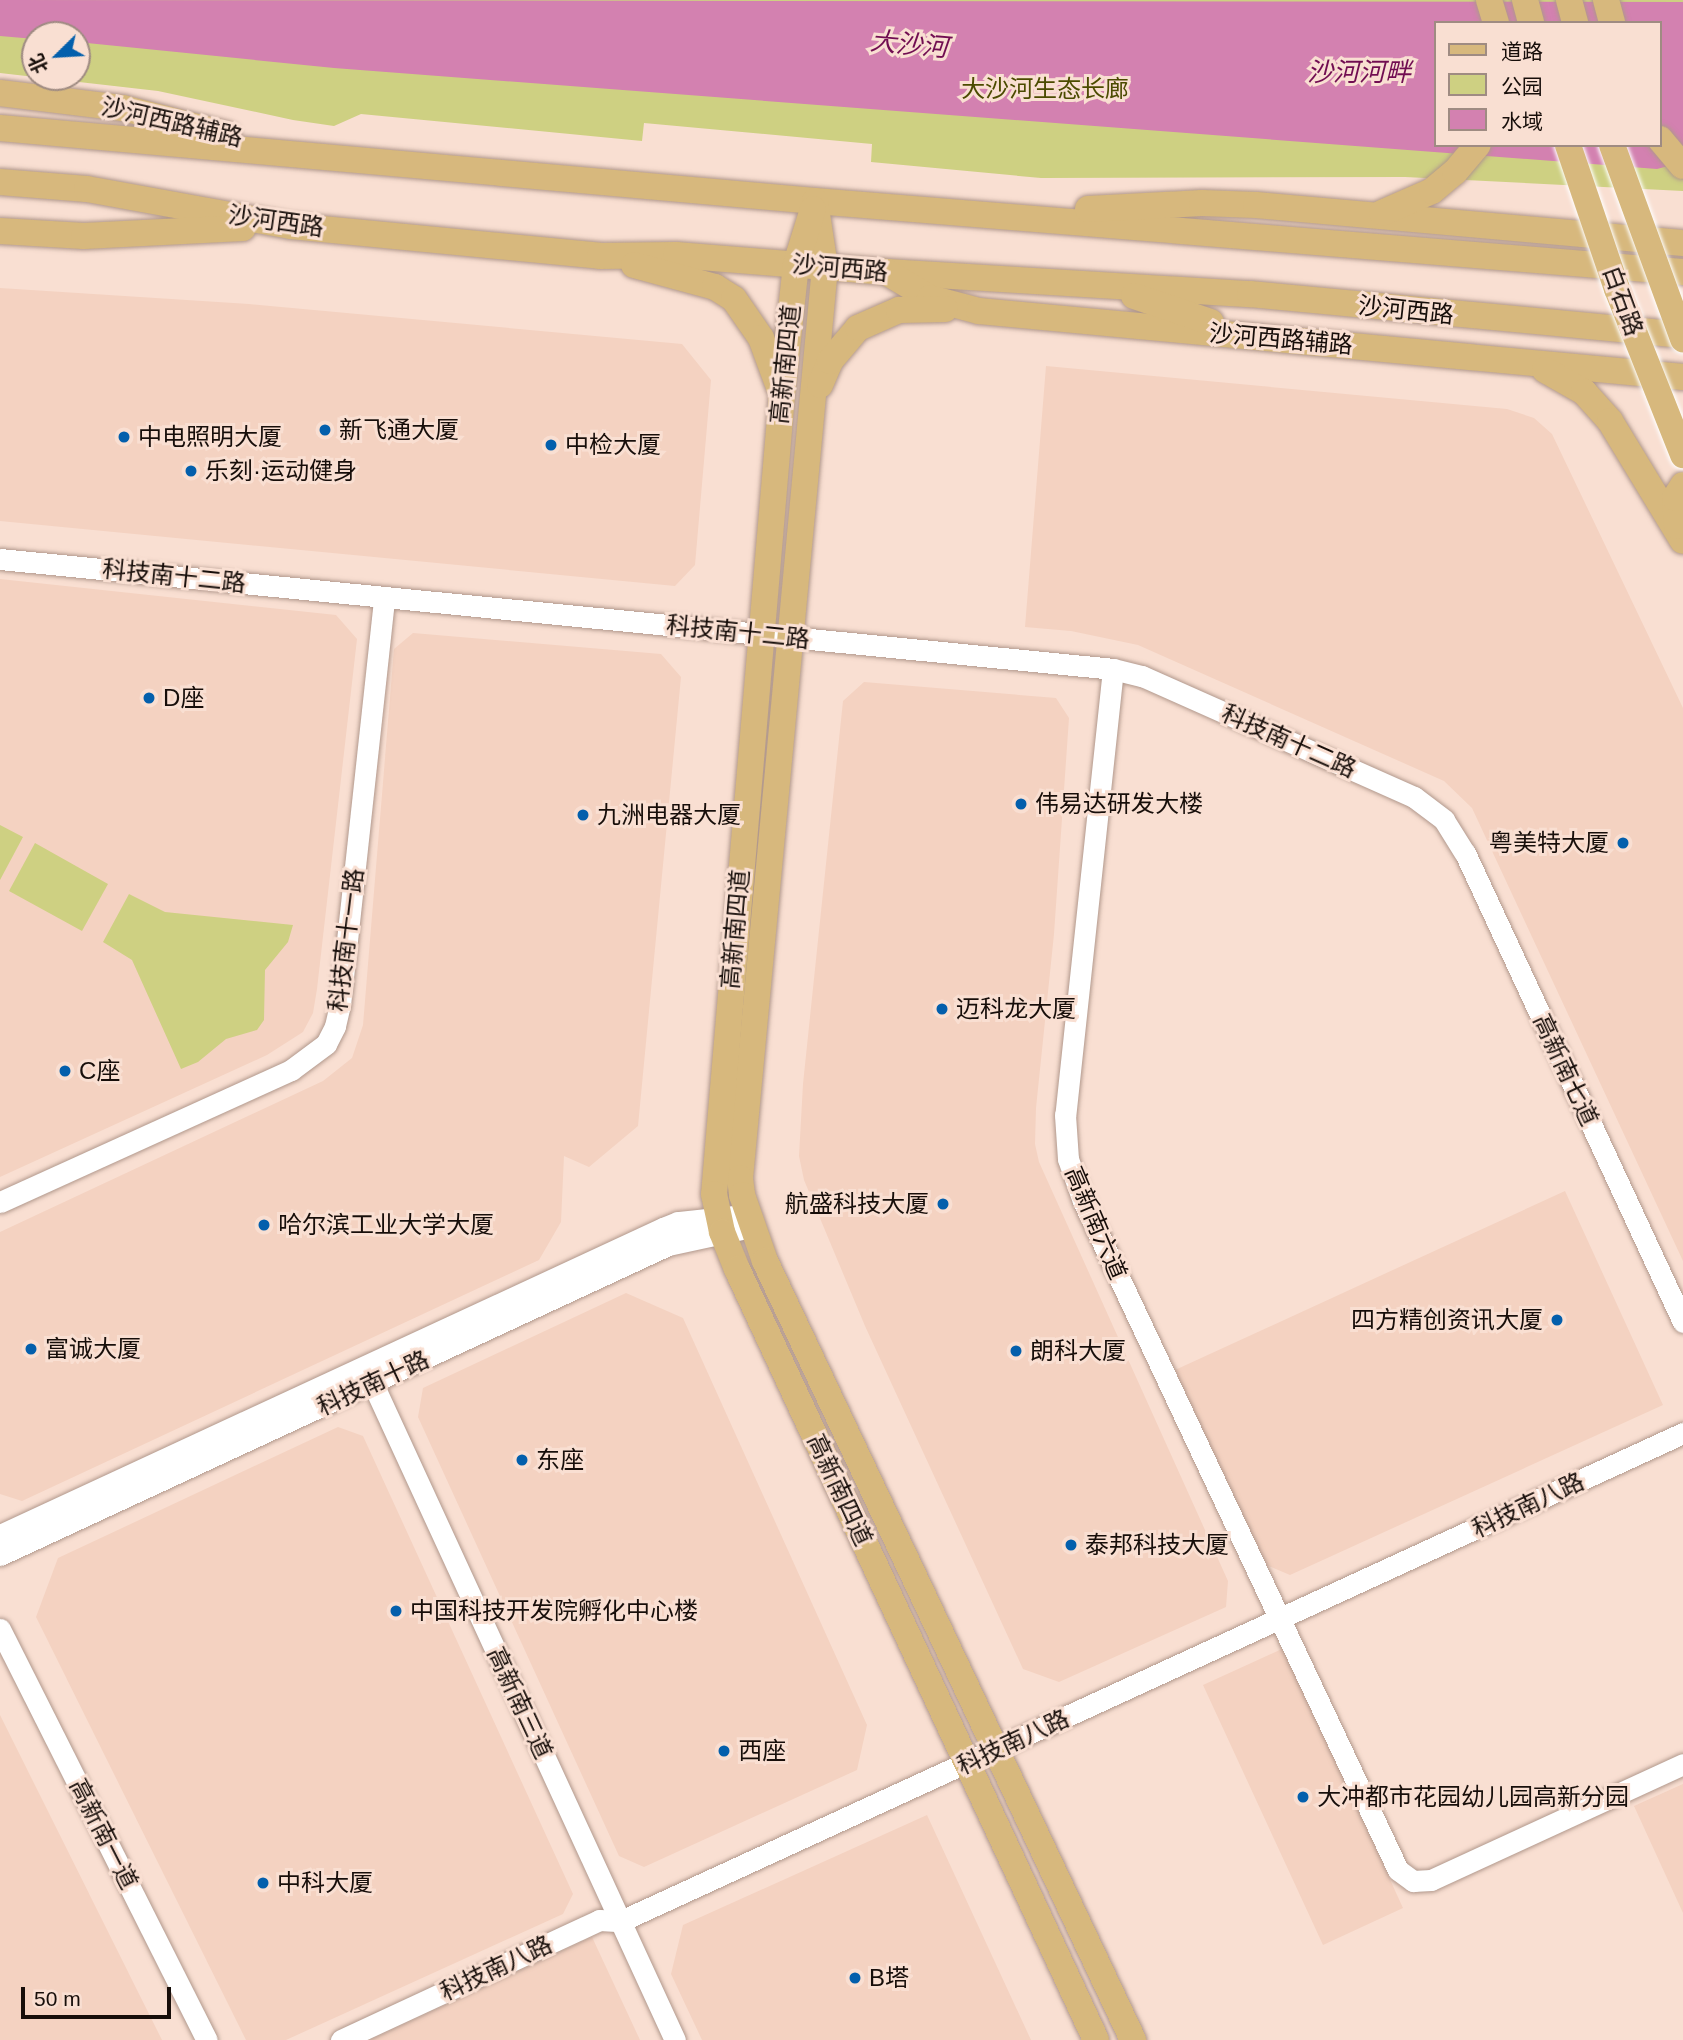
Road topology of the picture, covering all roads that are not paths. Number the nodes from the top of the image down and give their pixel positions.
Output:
1 (1489, 0) edge
2 (1525, 0) edge
3 (1569, 0) edge
4 (1606, 0) edge
5 (1495, 21) edge
6 (1530, 21) edge
7 (1574, 21) edge
8 (1611, 21) edge
9 (0, 93) edge
10 (0, 128) edge
11 (1662, 141) edge
12 (1476, 147) edge
13 (1569, 147) edge
14 (1613, 147) edge
15 (301, 153) junction
16 (1683, 166) edge
17 (0, 181) edge
18 (815, 201) junction
19 (1370, 215) junction
20 (1003, 216) junction
21 (291, 226) junction
22 (0, 231) edge
23 (1683, 243) edge
24 (600, 256) junction
25 (796, 264) junction
26 (825, 267) junction
27 (887, 272) junction
28 (1683, 272) edge
29 (1096, 284) junction
30 (979, 311) junction
31 (1259, 337) junction
32 (1683, 337) edge
33 (1513, 360) junction
34 (1683, 377) edge
35 (782, 395) junction
36 (811, 414) junction
37 (1683, 455) edge
38 (1683, 485) edge
39 (1683, 541) edge
40 (0, 559) edge
41 (384, 597) junction
42 (761, 634) junction
43 (790, 636) junction
44 (1113, 669) junction
45 (1444, 820) joint
46 (0, 1202) edge
47 (749, 1221) junction
48 (720, 1225) junction
49 (1683, 1322) edge
50 (369, 1375) junction
51 (1683, 1433) edge
52 (0, 1535) edge
53 (0, 1555) edge
54 (1280, 1619) junction
55 (0, 1629) edge
56 (997, 1750) junction
57 (967, 1763) junction
58 (1683, 1765) edge
59 (621, 1922) junction
60 (207, 2040) edge
61 (341, 2040) edge
62 (675, 2040) edge
63 (1096, 2040) edge
64 (1133, 2040) edge

1 - 5 main road
2 - 6 main road
3 - 7 main road
4 - 8 main road
9 - 15 main road, 沙河西路辅路
10 - 15 main road
11 - 16 main road
12 - 19 main road
13 - 37 main road, 白石路, bridge
14 - 32 main road, 白石路, bridge
15 - 18 main road
17 - 21 main road, 沙河西路
18 - 20 main road
18 - 25 main road, 高新南四道
18 - 26 main road, 高新南四道
19 - 20 main road
19 - 23 main road
20 - 28 main road
21 - 22 main road
21 - 24 main road, 沙河西路
24 - 25 main road, 沙河西路
24 - 35 main road
25 - 26 main road, 沙河西路
25 - 35 main road, 高新南四道
26 - 27 main road, 沙河西路
26 - 36 main road, 高新南四道
27 - 29 main road, 沙河西路
27 - 30 main road, 沙河西路辅路
29 - 31 main road
29 - 32 main road, 沙河西路
30 - 31 main road, 沙河西路辅路
30 - 36 main road
31 - 33 main road, 沙河西路辅路
33 - 34 main road, 沙河西路辅路
33 - 39 main road
35 - 42 main road, 高新南四道
36 - 43 main road, 高新南四道
38 - 39 main road
40 - 41 street, 科技南十二路
41 - 42 street, 科技南十二路
41 - 46 street, 科技南十一路
42 - 43 street, 科技南十二路
42 - 48 main road, 高新南四道
43 - 44 street, 科技南十二路
43 - 47 main road, 高新南四道
44 - 45 street, 科技南十二路
44 - 54 street, 高新南六道
45 - 49 street, 高新南七道
47 - 48 street, 科技南十路
47 - 56 main road, 高新南四道
48 - 50 street, 科技南十路
48 - 57 main road, 高新南四道
50 - 52 street, 科技南十路
50 - 53 street, 科技南十路
50 - 59 street, 高新南三道
51 - 54 street, 科技南八路
54 - 56 street, 科技南八路
54 - 58 street, 高新南六道
55 - 60 street, 高新南一道
56 - 57 street, 科技南八路
56 - 64 main road, 高新南四道
57 - 59 street, 科技南八路
57 - 63 main road, 高新南四道
59 - 61 street, 科技南八路
59 - 62 street, 高新南三道

